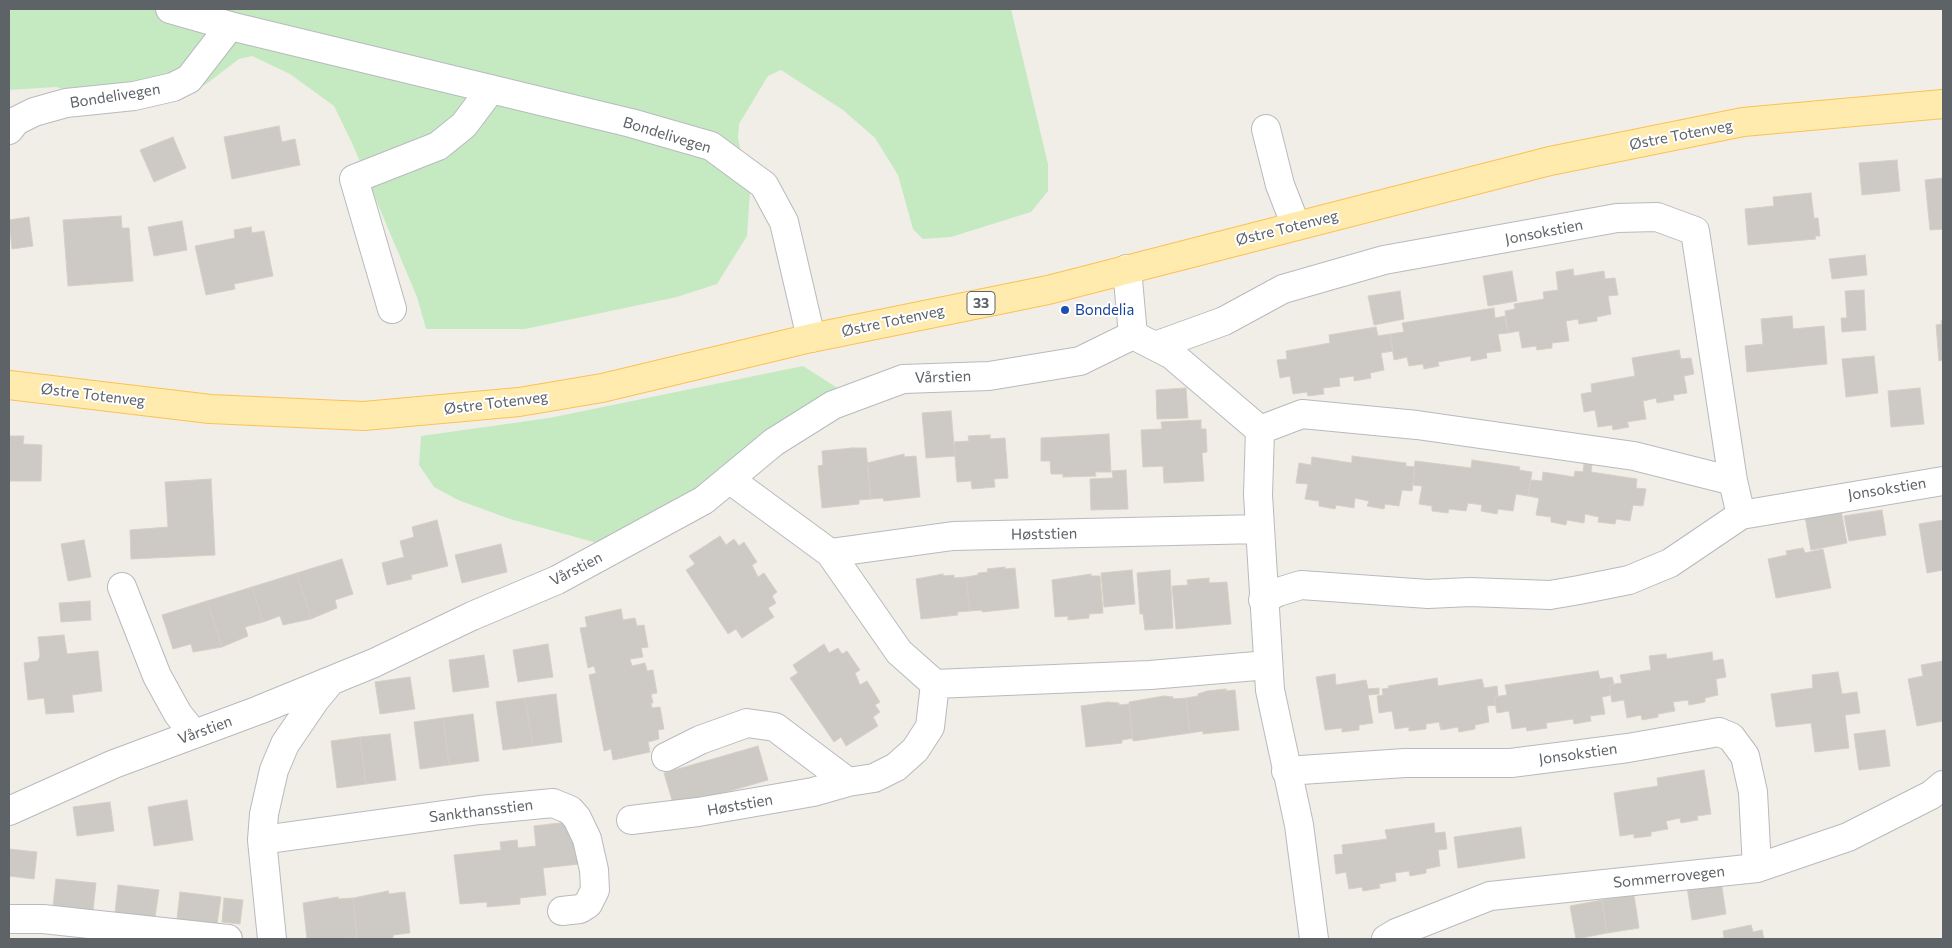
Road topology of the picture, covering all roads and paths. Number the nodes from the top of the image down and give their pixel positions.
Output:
1 (170, 9) edge
2 (230, 26) junction
3 (491, 89) junction
4 (1943, 104) edge
5 (1266, 129) dead end
6 (9, 130) edge
7 (1296, 226) junction
8 (1127, 269) junction
9 (392, 309) dead end
10 (811, 338) junction
11 (1144, 341) junction
12 (9, 385) edge
13 (1260, 430) junction
14 (729, 479) junction
15 (1733, 481) junction
16 (1943, 481) edge
17 (1742, 515) junction
18 (1260, 529) junction
19 (830, 553) junction
20 (122, 586) dead end
21 (1263, 600) junction
22 (1268, 665) junction
23 (331, 681) junction
24 (936, 684) junction
25 (194, 734) junction
26 (666, 757) dead end
27 (1286, 771) junction
28 (848, 782) junction
29 (1943, 785) edge
30 (9, 811) edge
31 (631, 820) dead end
32 (262, 840) junction
33 (1757, 868) junction
34 (562, 911) dead end
35 (9, 919) edge
36 (228, 939) edge
37 (272, 939) edge
38 (1314, 939) edge
39 (1386, 939) edge

1 - 2 street, Bondelivegen
2 - 3 street, Bondelivegen
2 - 6 street, Bondelivegen
3 - 9 street
3 - 10 street, Bondelivegen
4 - 7 main road, Østre Totenveg / 33
5 - 7 street
7 - 8 main road, Østre Totenveg / 33
8 - 10 main road, Østre Totenveg / 33
8 - 11 street
10 - 12 main road, Østre Totenveg / 33
11 - 13 street
11 - 14 street, Vårstien
11 - 15 street, Jonsokstien
13 - 15 street
13 - 18 street
14 - 19 street
14 - 23 street, Vårstien
15 - 17 street, Jonsokstien
16 - 17 street, Jonsokstien
17 - 21 street, Jonsokstien
18 - 19 street, Høststien
18 - 21 street
19 - 24 street
20 - 25 street
21 - 22 street
22 - 24 street
22 - 27 street
23 - 25 street, Vårstien
23 - 32 street
24 - 28 street, Høststien
25 - 30 street, Vårstien
26 - 28 street
27 - 33 street, Jonsokstien
27 - 38 street
28 - 31 street, Høststien
29 - 33 street, Sommerrovegen
32 - 34 street, Sankthansstien
32 - 37 street
33 - 39 street, Sommerrovegen
35 - 36 street

